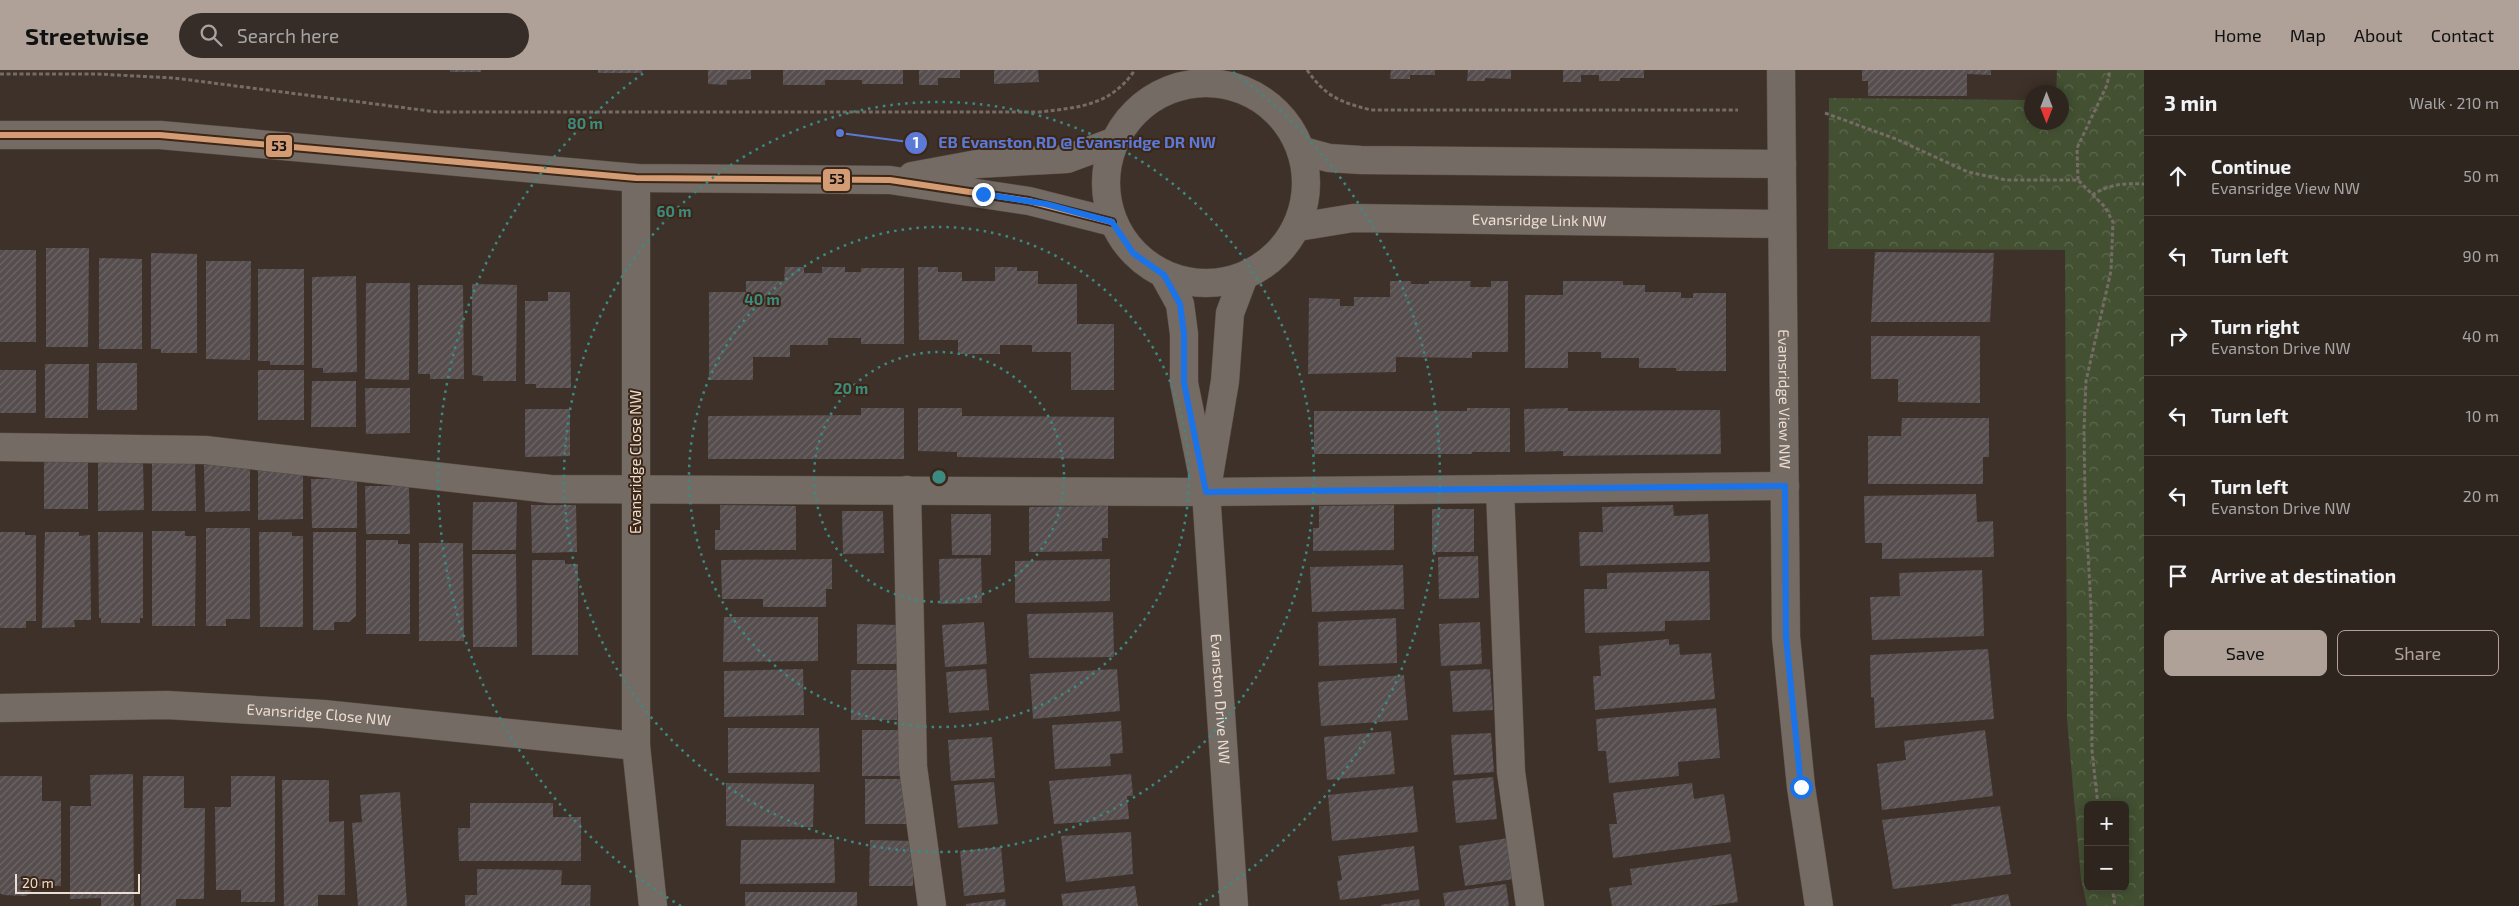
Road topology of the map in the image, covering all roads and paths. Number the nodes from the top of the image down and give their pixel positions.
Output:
1 (1135, 70) edge
2 (1308, 70) edge
3 (1781, 70) edge
4 (2110, 70) edge
5 (0, 74) edge
6 (1173, 79) edge
7 (1247, 81) edge
8 (1738, 110) dead end
9 (1825, 113) dead end
10 (0, 135) edge
11 (1113, 142) junction
12 (1303, 151) junction
13 (1782, 164) junction
14 (636, 178) junction
15 (890, 180) junction
16 (2078, 180) junction
17 (2144, 184) edge
18 (2092, 195) junction
19 (1112, 222) junction
20 (1782, 224) junction
21 (1298, 227) junction
22 (1164, 275) junction
23 (1244, 276) junction
24 (0, 447) edge
25 (1785, 486) junction
26 (636, 489) junction
27 (1500, 489) junction
28 (907, 490) junction
29 (1206, 492) junction
30 (0, 708) edge
31 (636, 746) junction
32 (2098, 801) edge
33 (2113, 891) edge
34 (653, 906) edge
35 (932, 906) edge
36 (1234, 906) edge
37 (1530, 906) edge
38 (1819, 906) edge
39 (2115, 906) edge

1 - 5 path
2 - 8 path
3 - 13 street, Evansridge View NW
4 - 16 path
6 - 7 street
6 - 11 street
7 - 12 street
9 - 16 path
10 - 14 street
11 - 15 street
11 - 19 street
12 - 13 street
12 - 21 street
13 - 20 street, Evansridge View NW
14 - 15 street
14 - 26 street, Evansridge Close NW
15 - 19 street
16 - 18 path
17 - 18 path
18 - 32 path
19 - 22 street
20 - 21 street, Evansridge Link NW
20 - 25 street, Evansridge View NW
21 - 23 street
22 - 23 street
22 - 29 street, Evanston Drive NW
23 - 29 street, Evanston Drive NW
24 - 26 street
25 - 27 street
25 - 38 street, Evansridge View NW
26 - 28 street
26 - 31 street, Evansridge Close NW
27 - 29 street
27 - 37 street
28 - 29 street
28 - 35 street
29 - 36 street, Evanston Drive NW
30 - 31 street, Evansridge Close NW
31 - 34 street, Evansridge Close NW
33 - 39 path

